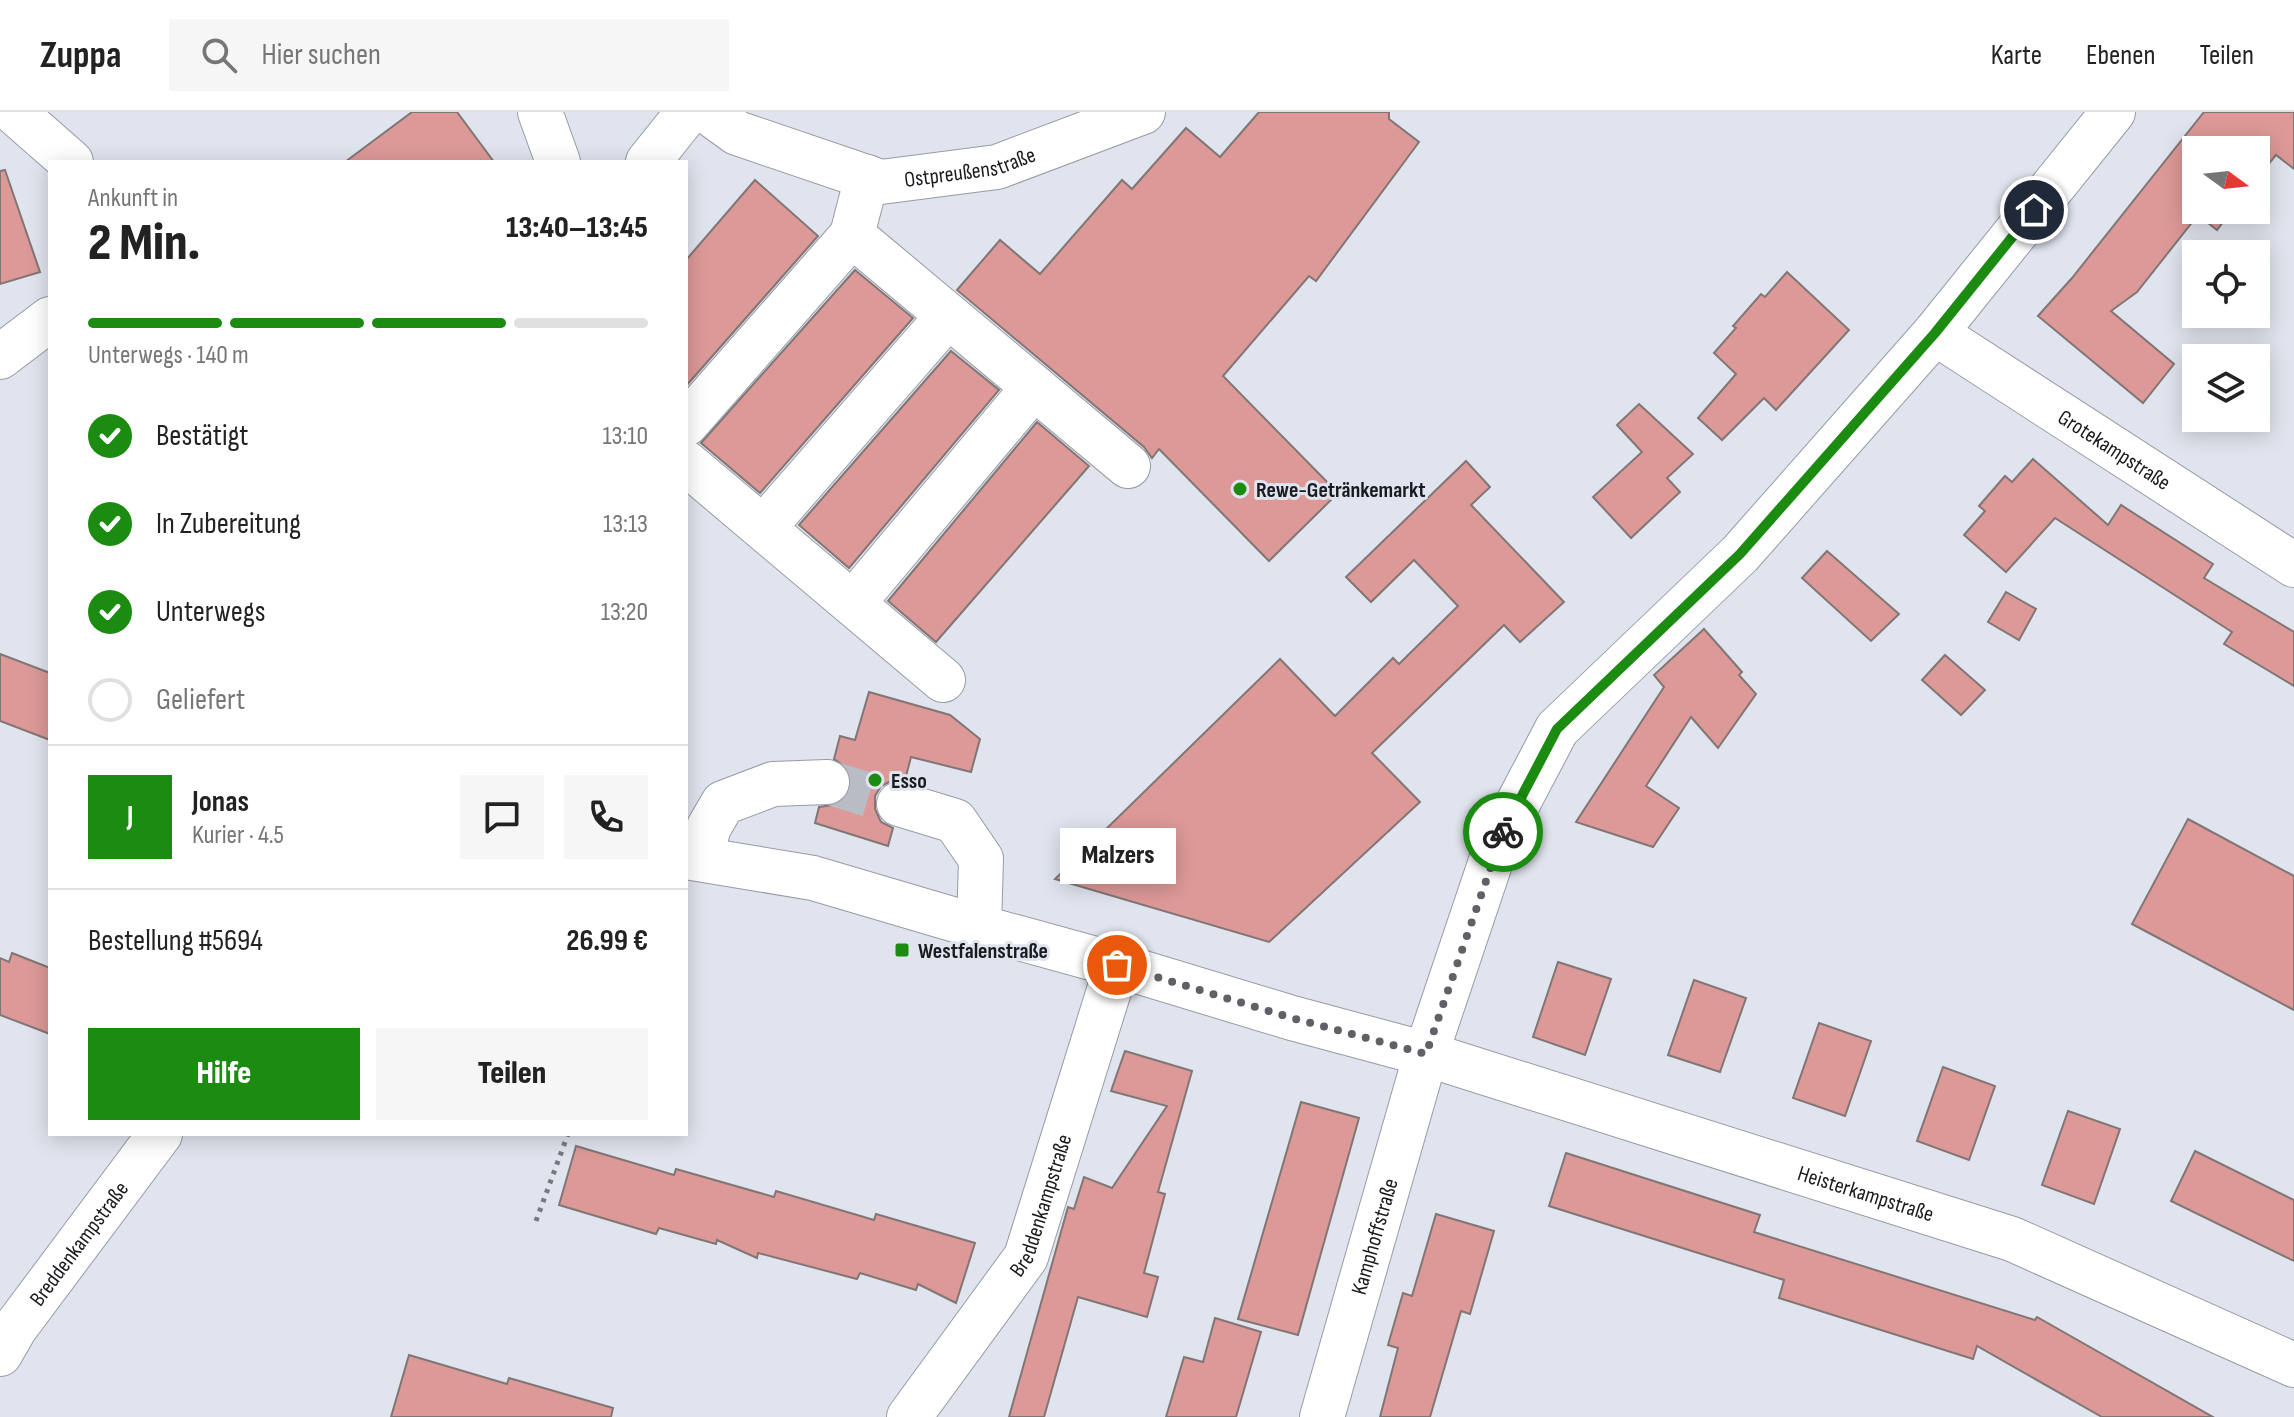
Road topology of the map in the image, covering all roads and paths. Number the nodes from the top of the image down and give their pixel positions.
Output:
1 (14, 112) edge
2 (540, 112) edge
3 (688, 112) edge
4 (708, 112) edge
5 (1143, 112) edge
6 (2113, 112) edge
7 (69, 160) edge
8 (557, 160) edge
9 (650, 160) edge
10 (867, 177) junction
11 (852, 235) junction
12 (948, 316) junction
13 (48, 321) edge
14 (1935, 333) junction
15 (0, 357) edge
16 (1034, 387) junction
17 (688, 422) edge
18 (688, 465) edge
19 (1128, 466) dead end
20 (764, 527) junction
21 (2294, 565) edge
22 (853, 603) junction
23 (943, 680) dead end
24 (827, 782) tunnel mouth
25 (899, 804) tunnel mouth
26 (693, 857) edge
27 (979, 927) junction
28 (1117, 965) junction
29 (1426, 1054) junction
30 (159, 1136) edge
31 (567, 1136) edge
32 (536, 1221) dead end
33 (0, 1354) edge
34 (2294, 1365) edge
35 (909, 1417) edge
36 (1322, 1417) edge

1 - 7 street
2 - 8 street
3 - 9 street
4 - 10 street, Ostpreußenstraße
5 - 10 street, Ostpreußenstraße
6 - 14 street, Kamphoffstraße
10 - 11 street
11 - 12 street
11 - 17 street
12 - 16 street
12 - 20 street
13 - 15 street
14 - 21 street, Grotekampstraße
14 - 29 street, Kamphoffstraße
16 - 19 street
16 - 22 street
18 - 20 street
20 - 22 street
22 - 23 street
24 - 26 street
25 - 27 street
26 - 27 street
27 - 28 street
28 - 29 street
28 - 35 street, Breddenkampstraße
29 - 34 street, Heisterkampstraße
29 - 36 street, Kamphoffstraße
30 - 33 street, Breddenkampstraße
31 - 32 path

